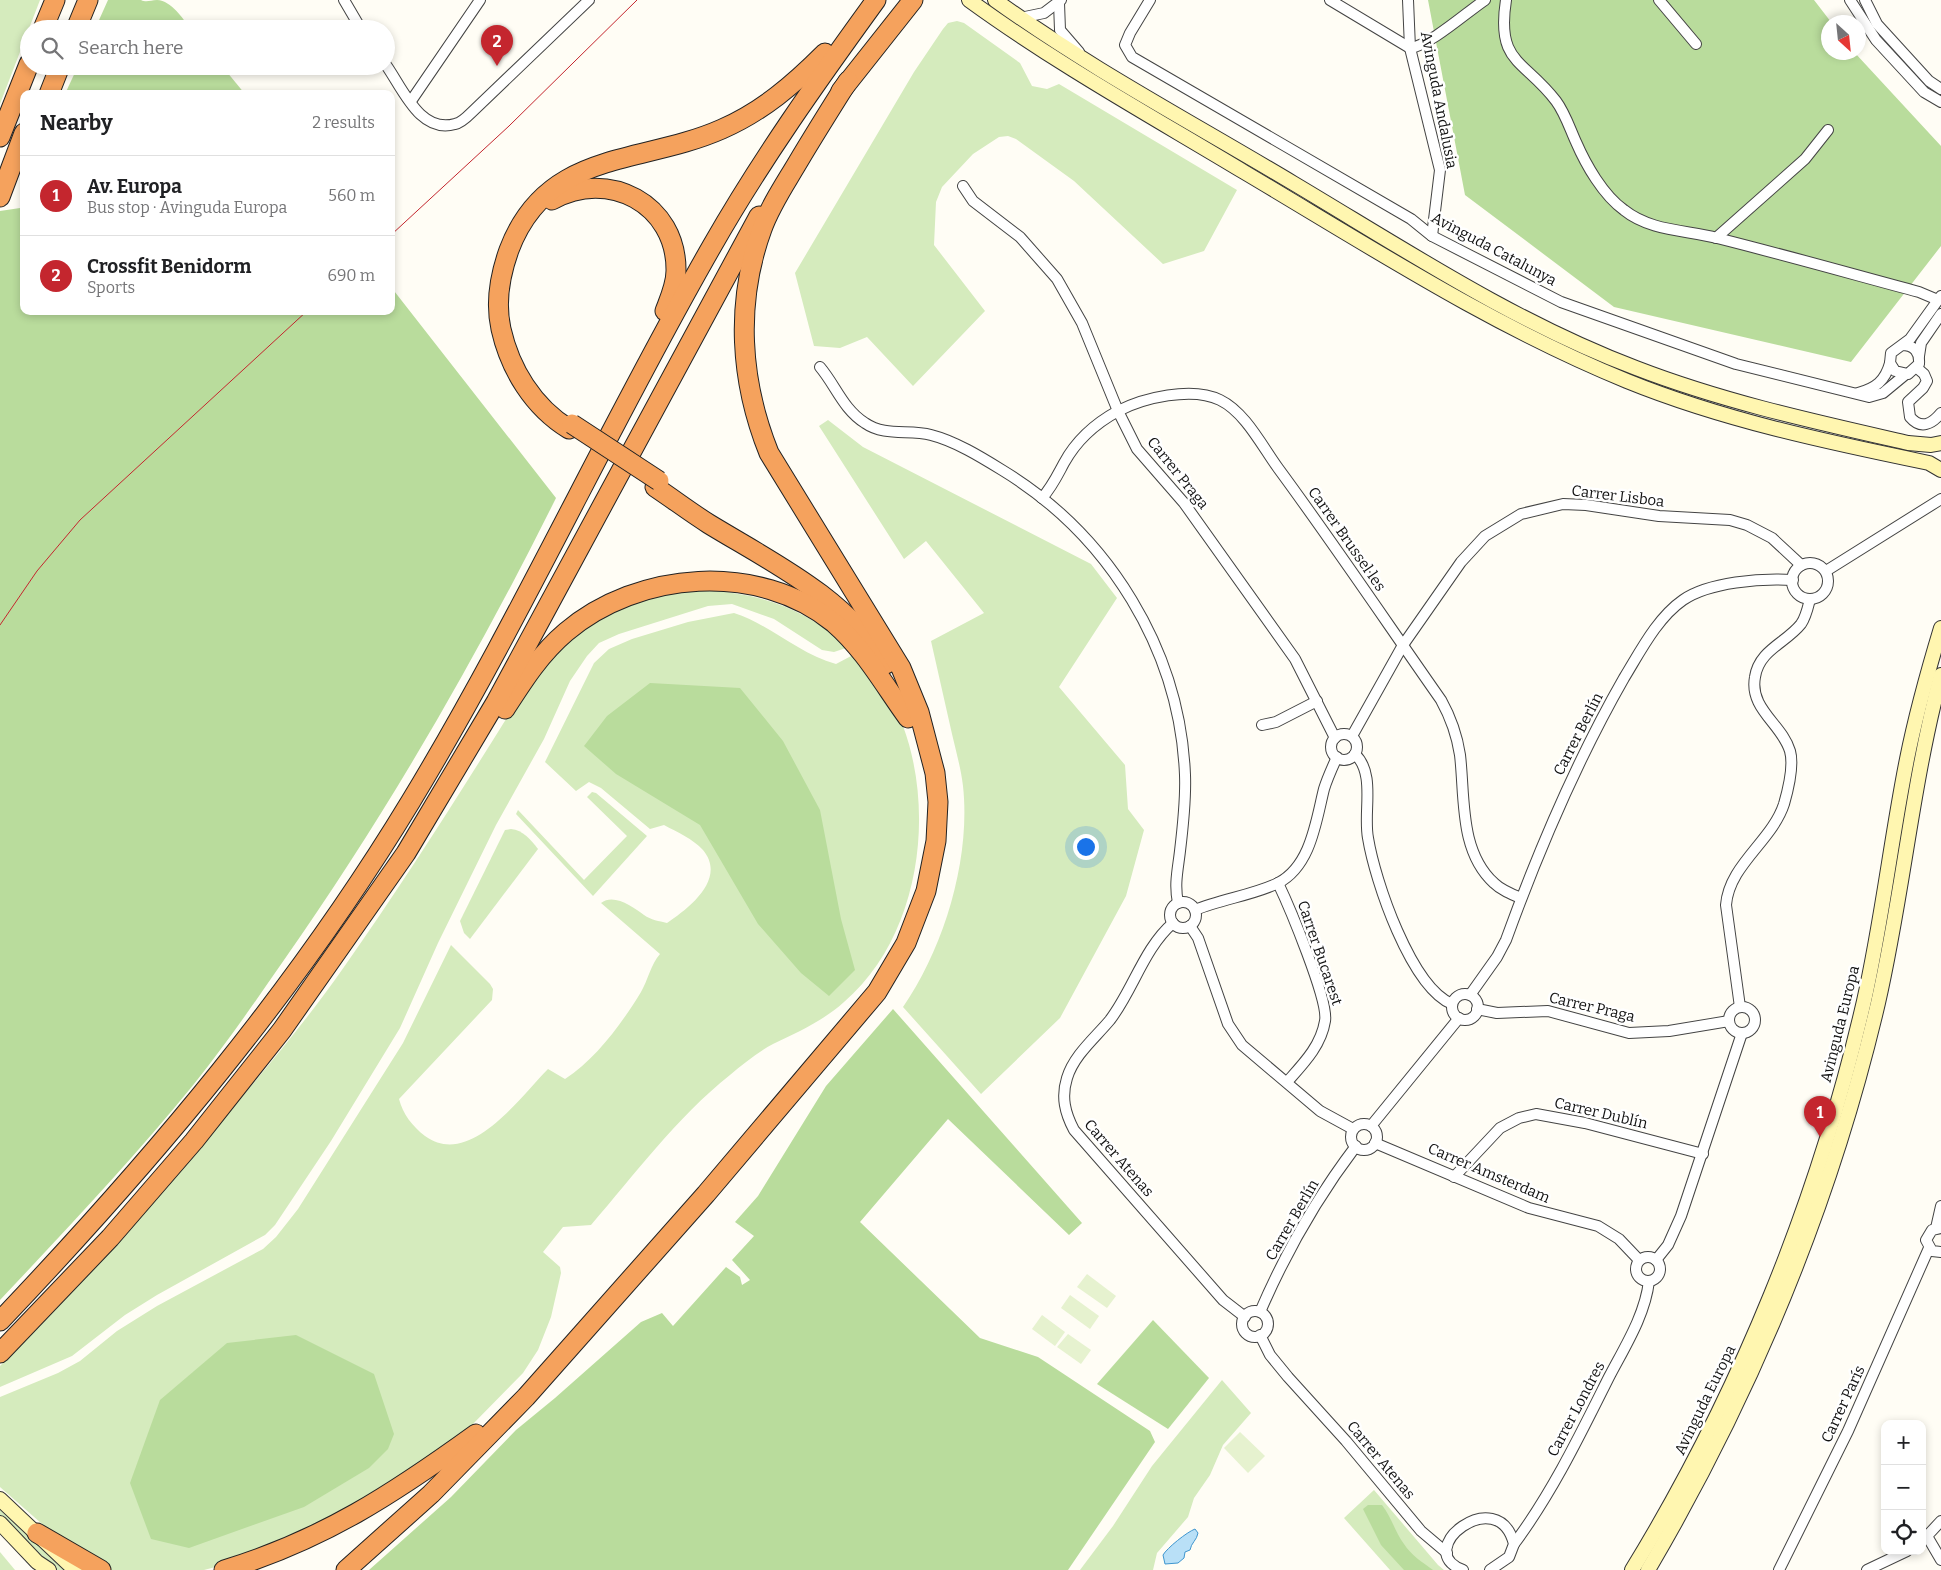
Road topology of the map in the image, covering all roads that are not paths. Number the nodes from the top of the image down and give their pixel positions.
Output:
1 (55, 0) edge
2 (75, 0) edge
3 (88, 0) edge
4 (344, 0) edge
5 (480, 0) edge
6 (589, 0) edge
7 (872, 0) edge
8 (876, 0) edge
9 (913, 0) edge
10 (970, 0) edge
11 (995, 0) edge
12 (1150, 0) edge
13 (1330, 0) edge
14 (1408, 0) edge
15 (1485, 0) edge
16 (1506, 0) edge
17 (1659, 0) edge
18 (1850, 0) edge
19 (1865, 0) edge
20 (1060, 2) edge
21 (1020, 18) junction
22 (47, 20) edge
23 (67, 20) edge
24 (80, 20) edge
25 (356, 20) edge
26 (1696, 44) dead end
27 (1410, 48) junction
28 (1089, 62) junction
29 (25, 75) edge
30 (45, 75) edge
31 (57, 75) edge
32 (393, 75) edge
33 (848, 81) junction
34 (1941, 89) edge
35 (40, 90) edge
36 (51, 90) edge
37 (411, 101) junction
38 (1941, 102) edge
39 (1828, 130) dead end
40 (0, 137) edge
41 (20, 144) edge
42 (20, 163) edge
43 (962, 186) dead end
44 (0, 197) edge
45 (1432, 236) junction
46 (1716, 238) junction
47 (1939, 298) edge
48 (1941, 314) edge
49 (1902, 345) junction
50 (1918, 356) junction
51 (1890, 363) junction
52 (648, 364) junction
53 (820, 367) dead end
54 (1917, 368) junction
55 (1906, 374) junction
56 (1858, 393) junction
57 (1118, 411) junction
58 (1941, 413) edge
59 (570, 426) junction
60 (1941, 443) edge
61 (1941, 470) edge
62 (657, 484) junction
63 (1042, 498) junction
64 (1941, 499) edge
65 (1801, 565) junction
66 (1826, 571) junction
67 (1793, 580) junction
68 (1810, 598) junction
69 (1941, 628) edge
70 (1403, 645) junction
71 (1941, 675) edge
72 (911, 695) junction
73 (1317, 701) junction
74 (908, 718) junction
75 (1262, 725) dead end
76 (1352, 736) junction
77 (1335, 738) junction
78 (1355, 754) junction
79 (1336, 757) junction
80 (1278, 883) junction
81 (1521, 898) junction
82 (1178, 903) junction
83 (1195, 910) junction
84 (1173, 923) junction
85 (1190, 926) junction
86 (1876, 977) junction
87 (1470, 995) junction
88 (1452, 1004) junction
89 (1740, 1007) junction
90 (1477, 1010) junction
91 (1459, 1018) junction
92 (1729, 1021) junction
93 (282, 1030) junction
94 (1742, 1033) junction
95 (1287, 1082) junction
96 (1371, 1126) junction
97 (1353, 1130) junction
98 (1375, 1143) junction
99 (1356, 1146) junction
100 (1703, 1154) junction
101 (1454, 1177) junction
102 (1941, 1206) edge
103 (1938, 1228) edge
104 (1929, 1248) junction
105 (1941, 1252) edge
106 (1639, 1260) junction
107 (1656, 1260) junction
108 (1649, 1281) junction
109 (1260, 1312) junction
110 (1245, 1317) junction
111 (0, 1321) edge
112 (1260, 1335) junction
113 (0, 1353) edge
114 (476, 1434) junction
115 (0, 1499) edge
116 (1941, 1521) edge
117 (0, 1523) edge
118 (37, 1533) junction
119 (1926, 1537) edge
120 (1926, 1539) edge
121 (1514, 1544) junction
122 (1447, 1553) junction
123 (1898, 1555) edge
124 (1941, 1560) edge
125 (40, 1566) edge
126 (1498, 1567) edge
127 (49, 1570) edge
128 (75, 1570) edge
129 (101, 1570) edge
130 (224, 1570) edge
131 (330, 1570) edge
132 (346, 1570) edge
133 (1463, 1570) edge
134 (1490, 1570) edge
135 (1632, 1570) edge
136 (1648, 1570) edge
137 (1779, 1570) edge
138 (1866, 1570) edge

1 - 22 highway
2 - 23 highway
3 - 24 highway
4 - 25 street
5 - 37 street
6 - 37 street
7 - 59 highway
8 - 52 highway
9 - 33 highway
10 - 61 main road
11 - 21 main road
12 - 45 street, Avinguda Catalunya
13 - 27 street
14 - 27 street, Avinguda Andalusia
15 - 27 street
16 - 46 street
17 - 26 street
18 - 38 street
19 - 34 street
20 - 21 street
20 - 28 street
21 - 28 main road
27 - 45 street, Avinguda Andalusia
28 - 60 main road
29 - 40 highway
30 - 35 highway
31 - 36 highway
32 - 37 street
33 - 72 highway
33 - 93 highway
39 - 46 street
41 - 44 highway
42 - 44 highway
43 - 57 street, Carrer Praga
45 - 56 street, Avinguda Catalunya
46 - 47 street
47 - 49 street
48 - 50 street
49 - 50 street
49 - 51 street
50 - 54 street
51 - 55 street
51 - 56 street
52 - 59 highway
52 - 111 highway
53 - 63 street
54 - 55 street
54 - 58 street
55 - 56 street, Avinguda Catalunya
57 - 63 street, Carrer Brussel·les
57 - 70 street, Carrer Brussel·les
57 - 73 street, Carrer Praga
59 - 62 highway, bridge
62 - 72 highway
62 - 74 highway
63 - 82 street
64 - 66 street
65 - 66 street
65 - 67 street
65 - 70 street, Carrer Lisboa
66 - 68 street
67 - 68 street
67 - 81 street, Carrer Berlín
68 - 89 street
69 - 86 main road, Avinguda Europa
70 - 76 street, Carrer Lisboa
70 - 81 street, Carrer Brussel·les
71 - 86 main road, Avinguda Europa
72 - 132 highway
73 - 75 street
73 - 77 street, Carrer Praga
74 - 93 highway
74 - 114 highway
76 - 77 street
76 - 78 street
77 - 79 street
78 - 79 street
78 - 88 street
79 - 80 street
80 - 83 street
80 - 95 street, Carrer Bucarest
81 - 87 street, Carrer Berlín
82 - 83 street
82 - 84 street
83 - 85 street
84 - 85 street
84 - 110 street, Carrer Atenas
85 - 95 street
86 - 135 main road, Avinguda Europa
86 - 136 main road, Avinguda Europa
87 - 88 street
87 - 90 street
88 - 91 street
89 - 92 street
89 - 94 street
90 - 91 street
90 - 92 street, Carrer Praga
91 - 96 street
92 - 94 street
93 - 113 highway
94 - 100 street
95 - 97 street
96 - 97 street
96 - 98 street
97 - 99 street
98 - 99 street
98 - 101 street, Carrer Amsterdam
99 - 109 street, Carrer Berlín
100 - 101 street, Carrer Dublín
100 - 107 street
101 - 106 street, Carrer Amsterdam
102 - 103 street
103 - 104 street, Carrer París
104 - 105 street
104 - 137 street, Carrer París
106 - 107 street
106 - 108 street
107 - 108 street
108 - 121 street, Carrer Londres
109 - 110 street
109 - 112 street
110 - 112 street
112 - 122 street, Carrer Atenas
114 - 130 highway
114 - 131 highway
115 - 118 main road
116 - 119 street
117 - 125 main road
118 - 128 main road
118 - 129 highway
120 - 124 street
121 - 122 street
121 - 126 street, Carrer Londres
122 - 133 street, Carrer Atenas
123 - 138 street
125 - 127 main road
126 - 134 street

